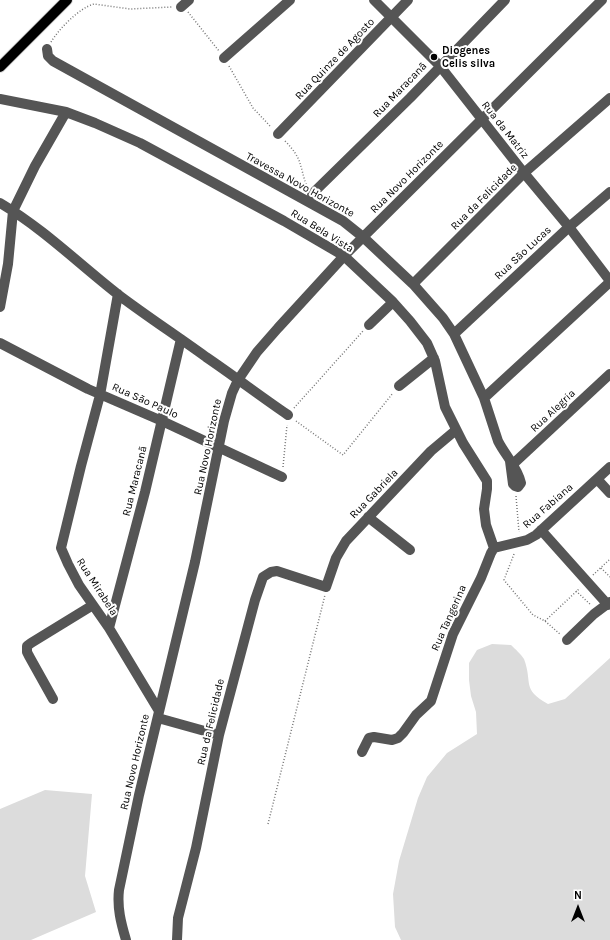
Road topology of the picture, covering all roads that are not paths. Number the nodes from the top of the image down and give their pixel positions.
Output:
1 (67, 0) edge
2 (189, 0) edge
3 (290, 0) edge
4 (374, 0) edge
5 (408, 0) edge
6 (505, 0) edge
7 (602, 0) edge
8 (181, 7) road end
9 (391, 18) junction
10 (47, 49) road end
11 (224, 58) road end
12 (440, 66) junction
13 (0, 67) edge
14 (610, 98) edge
15 (0, 99) edge
16 (66, 112) junction
17 (483, 119) junction
18 (278, 134) road end
19 (524, 173) junction
20 (610, 192) edge
21 (312, 194) road end
22 (0, 203) edge
23 (13, 211) junction
24 (569, 227) junction
25 (363, 237) junction
26 (344, 256) junction
27 (610, 281) edge
28 (413, 284) junction
29 (118, 294) junction
30 (393, 302) junction
31 (0, 307) edge
32 (369, 325) road end
33 (454, 334) junction
34 (181, 339) junction
35 (0, 343) edge
36 (434, 358) junction
37 (610, 374) edge
38 (238, 380) junction
39 (399, 386) road end
40 (100, 394) junction
41 (484, 398) junction
42 (288, 415) road end
43 (162, 421) junction
44 (456, 430) junction
45 (219, 448) junction
46 (511, 463) junction
47 (610, 468) edge
48 (282, 477) road end
49 (597, 479) junction
50 (515, 486) road end
51 (610, 493) edge
52 (368, 517) junction
53 (542, 530) junction
54 (494, 548) junction
55 (410, 550) dead end
56 (326, 587) joint
57 (609, 604) edge
58 (93, 605) junction
59 (109, 628) junction
60 (566, 640) road end
61 (53, 699) dead end
62 (159, 714) junction
63 (219, 735) junction
64 (362, 752) dead end
65 (126, 940) edge
66 (177, 940) edge

1 - 13 main road
2 - 8 street
3 - 11 street
4 - 9 street, Rua da Matriz
5 - 9 street, Rua Quinze de Agosto
6 - 12 street, Rua Maracanã
7 - 17 street, Rua Novo Horizonte
9 - 12 street, Rua da Matriz
9 - 18 street, Rua Quinze de Agosto
10 - 25 street, Travessa Novo Horizonte
12 - 17 street, Rua da Matriz
12 - 21 street, Rua Maracanã
14 - 19 street, Rua da Felicidade
15 - 16 street, Rua Bela Vista
16 - 23 street
16 - 26 street, Rua Bela Vista
17 - 19 street, Rua da Matriz
17 - 25 street, Rua Novo Horizonte
19 - 24 street, Rua da Matriz
19 - 28 street, Rua da Felicidade
20 - 24 street, Rua São Lucas
22 - 23 street
23 - 29 street
23 - 31 street
24 - 27 street, Rua da Matriz
24 - 33 street, Rua São Lucas
25 - 26 street, Rua Novo Horizonte
25 - 28 street, Travessa Novo Horizonte
26 - 30 street, Rua Bela Vista
26 - 38 street, Rua Novo Horizonte
27 - 41 street
28 - 33 street, Travessa Novo Horizonte
29 - 34 street
29 - 40 street, Rua Mirabela
30 - 32 street
30 - 36 street, Rua Bela Vista
33 - 41 street, Travessa Novo Horizonte
34 - 38 street
34 - 43 street, Rua Maracanã
35 - 40 street, Rua São Paulo
36 - 39 street
36 - 44 street, Rua Bela Vista
37 - 46 street, Rua Alegria
38 - 42 street
38 - 45 street, Rua Novo Horizonte
40 - 43 street, Rua São Paulo
40 - 58 street, Rua Mirabela
41 - 46 street, Travessa Novo Horizonte
43 - 45 street, Rua São Paulo
43 - 59 street, Rua Maracanã
44 - 52 street, Rua Gabriela
44 - 54 street, Rua Bela Vista
45 - 48 street, Rua São Paulo
45 - 62 street, Rua Novo Horizonte
46 - 50 street, Travessa Novo Horizonte
47 - 49 street, Rua Fabiana
49 - 51 street
49 - 53 street, Rua Fabiana
52 - 55 street
52 - 56 street, Rua Gabriela
53 - 54 street, Rua Fabiana
53 - 57 street
54 - 64 street, Rua Tangerina
56 - 63 street, Rua da Felicidade
57 - 60 street
58 - 59 street, Rua Mirabela
58 - 61 street
59 - 62 street, Rua Mirabela
62 - 63 street
62 - 65 street, Rua Novo Horizonte
63 - 66 street, Rua da Felicidade

